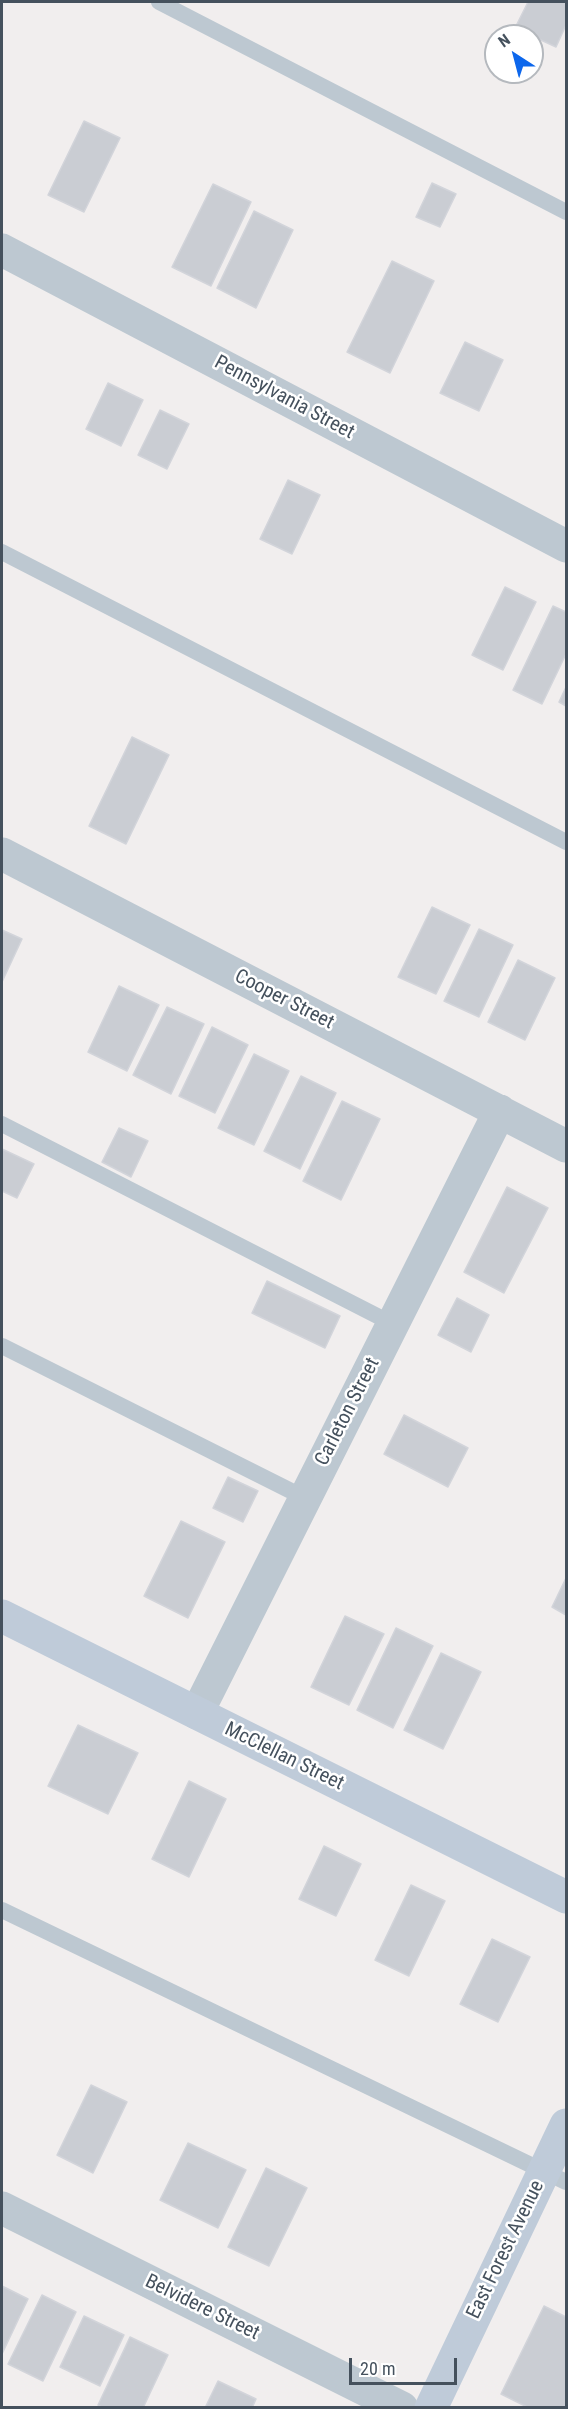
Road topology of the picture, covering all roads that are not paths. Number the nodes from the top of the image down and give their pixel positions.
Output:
1 (159, 2) edge
2 (567, 212) edge
3 (2, 250) edge
4 (567, 546) edge
5 (2, 552) edge
6 (567, 842) edge
7 (2, 854) edge
8 (500, 1111) junction
9 (2, 1124) edge
10 (567, 1146) edge
11 (393, 1324) junction
12 (2, 1346) edge
13 (305, 1498) junction
14 (2, 1616) edge
15 (197, 1713) junction
16 (567, 1897) edge
17 (2, 1910) edge
18 (567, 2125) edge
19 (556, 2176) edge
20 (2, 2208) edge
21 (402, 2408) edge
22 (431, 2408) edge

1 - 2 lane
3 - 4 street, Pennsylvania Street
5 - 6 lane
7 - 8 street, Cooper Street
8 - 10 street, Cooper Street
8 - 11 street, Carleton Street
9 - 11 lane
11 - 13 street, Carleton Street
12 - 13 lane
13 - 15 street, Carleton Street
14 - 15 street, McClellan Street
15 - 16 street, McClellan Street
17 - 19 lane
18 - 19 street, East Forest Avenue
19 - 22 street, East Forest Avenue
20 - 21 street, Belvidere Street

